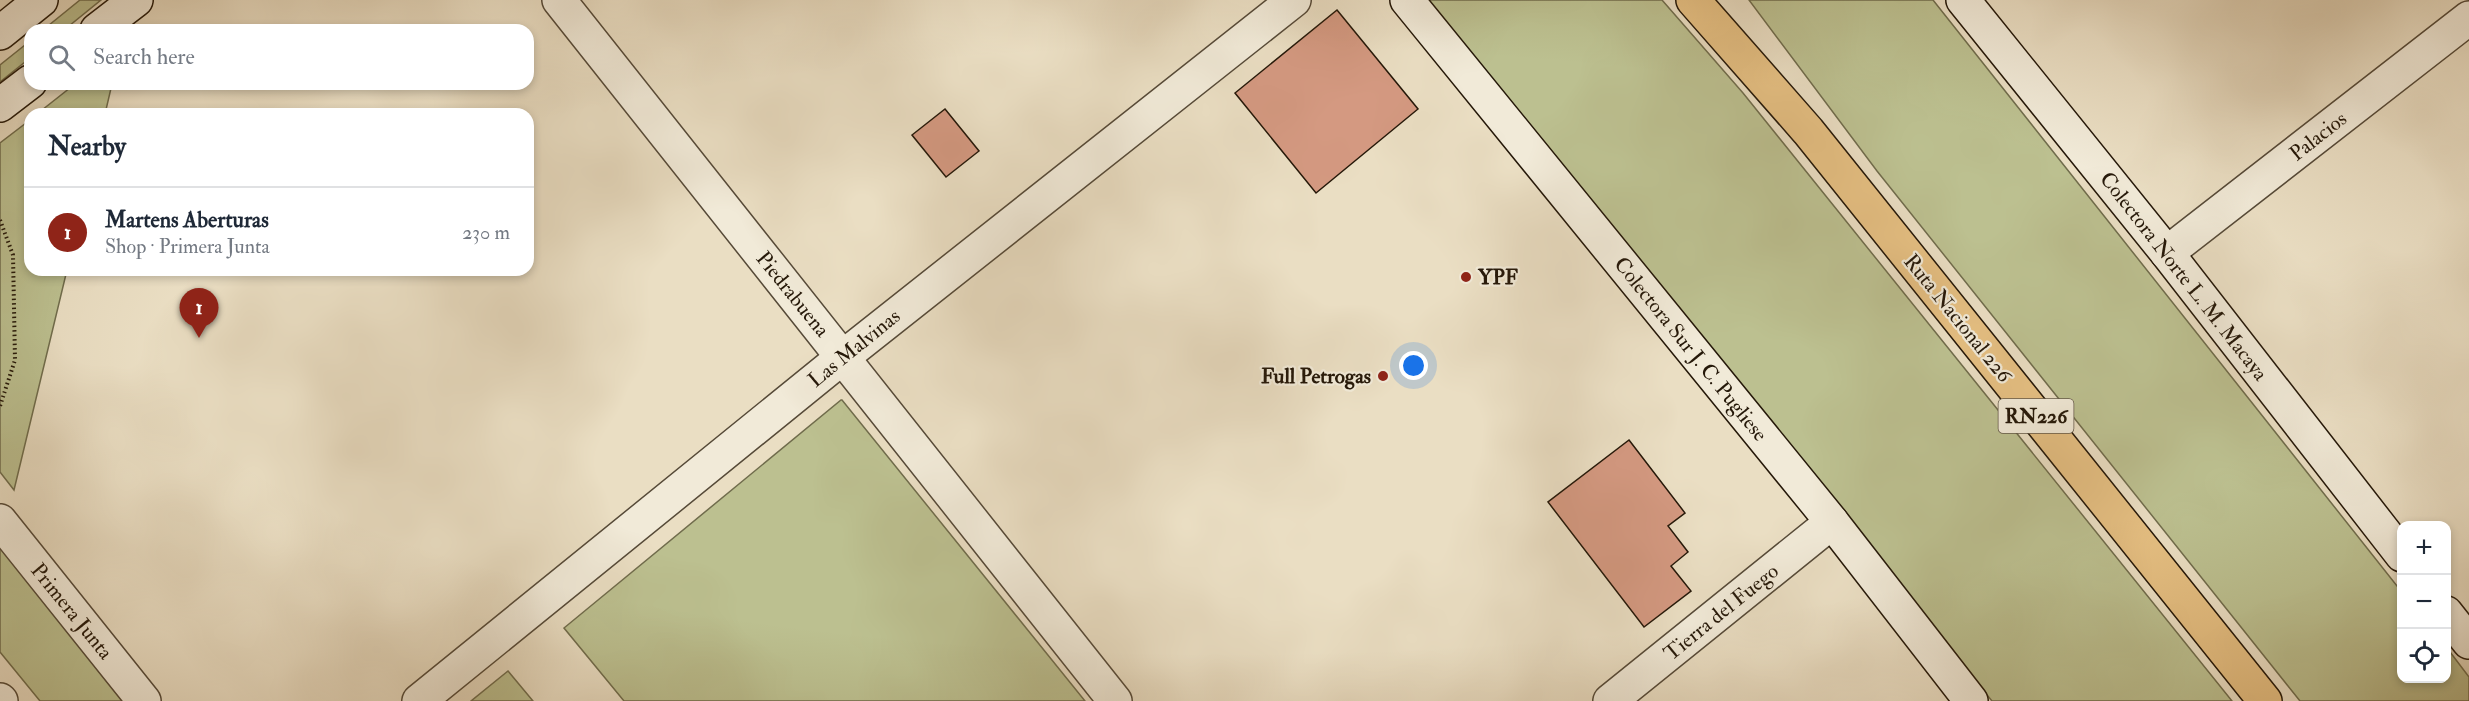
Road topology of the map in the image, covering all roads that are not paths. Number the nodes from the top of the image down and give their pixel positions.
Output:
1 (40, 0) edge
2 (136, 0) edge
3 (559, 0) edge
4 (1294, 0) edge
5 (1407, 0) edge
6 (1693, 0) edge
7 (1720, 0) edge
8 (1963, 0) edge
9 (2469, 18) edge
10 (105, 24) edge
11 (0, 33) edge
12 (24, 87) edge
13 (0, 105) edge
14 (1808, 131) junction
15 (2167, 253) junction
16 (843, 357) junction
17 (0, 521) edge
18 (1832, 522) junction
19 (2397, 549) edge
20 (2451, 619) edge
21 (2469, 642) edge
22 (144, 701) edge
23 (419, 701) edge
24 (1115, 701) edge
25 (1610, 701) edge
26 (1971, 701) edge
27 (2265, 701) edge

1 - 11 street
2 - 10 street
3 - 16 street, Piedrabuena
4 - 16 street, Las Malvinas
5 - 18 street, Colectora Sur J. C. Pugliese
6 - 14 highway, Ruta Nacional 226 / RN226
7 - 14 highway, Ruta Nacional 226 / RN226
8 - 15 street, Colectora Norte L. M. Macaya
9 - 15 street, Palacios
12 - 13 street
14 - 27 highway, Ruta Nacional 226 / RN226
15 - 19 street, Colectora Norte L. M. Macaya
16 - 23 street, Las Malvinas
16 - 24 street, Piedrabuena
17 - 22 street, Primera Junta
18 - 25 street, Tierra del Fuego
18 - 26 street, Colectora Sur J. C. Pugliese
20 - 21 street

